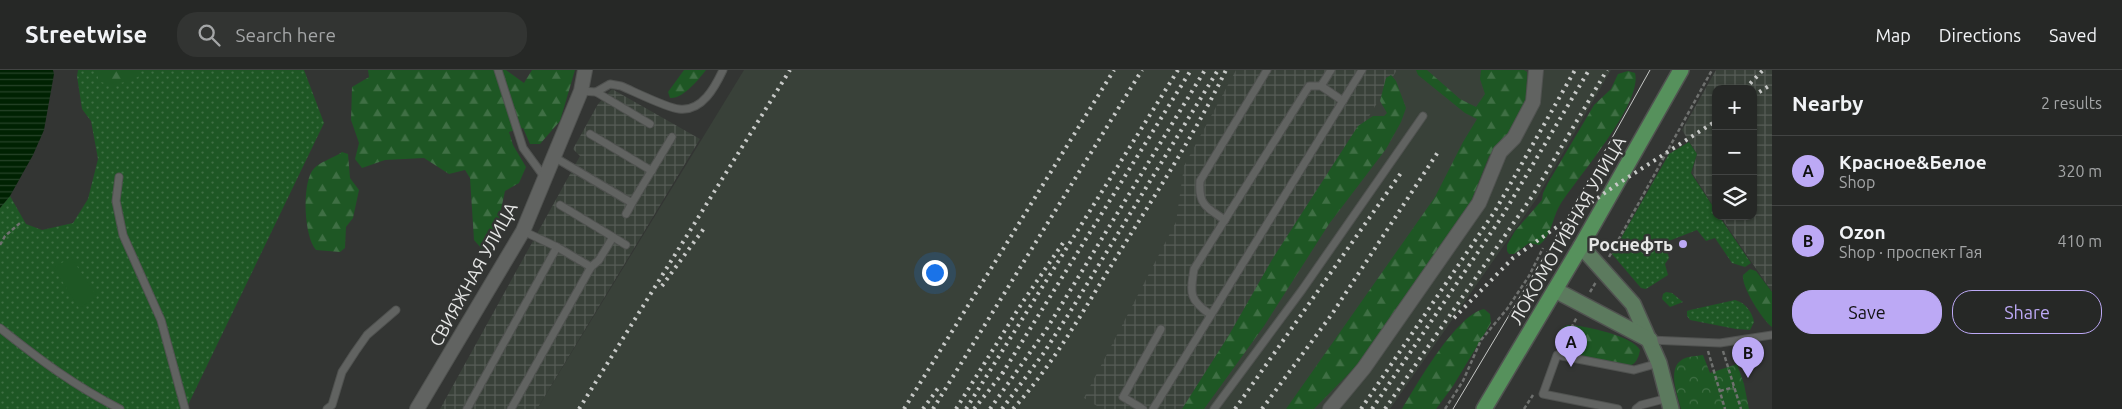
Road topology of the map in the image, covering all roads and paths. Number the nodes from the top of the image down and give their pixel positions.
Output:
1 (498, 70) edge
2 (585, 70) edge
3 (723, 70) edge
4 (1267, 70) edge
5 (1331, 70) edge
6 (1362, 70) edge
7 (1536, 70) edge
8 (1712, 70) edge
9 (1679, 71) edge
10 (1321, 86) junction
11 (581, 91) junction
12 (596, 92) junction
13 (1344, 101) junction
14 (1423, 116) dead end
15 (650, 124) dead end
16 (590, 134) dead end
17 (672, 137) dead end
18 (554, 157) junction
19 (652, 171) junction
20 (119, 177) dead end
21 (546, 178) junction
22 (632, 203) junction
23 (560, 205) dead end
24 (626, 214) dead end
25 (1224, 220) junction
26 (20, 223) dead end
27 (523, 231) junction
28 (612, 236) junction
29 (0, 245) edge
30 (626, 245) dead end
31 (1581, 246) junction
32 (557, 247) junction
33 (1544, 248) dead end
34 (591, 267) junction
35 (1603, 268) junction
36 (1555, 290) junction
37 (1583, 304) junction
38 (396, 310) dead end
39 (1211, 315) junction
40 (0, 328) edge
41 (1161, 329) dead end
42 (1772, 335) edge
43 (1650, 340) junction
44 (1705, 342) junction
45 (1720, 343) junction
46 (1557, 355) junction
47 (1659, 363) junction
48 (1734, 387) junction
49 (1720, 391) junction
50 (1669, 403) edge
51 (120, 409) edge
52 (185, 409) edge
53 (327, 409) edge
54 (417, 409) edge
55 (467, 409) edge
56 (511, 409) edge
57 (1143, 409) edge
58 (1153, 409) edge
59 (1214, 409) edge
60 (1330, 409) edge
61 (1445, 409) edge
62 (1484, 409) edge
63 (1618, 409) edge
64 (1636, 409) edge
65 (1726, 409) edge
66 (1741, 409) edge

1 - 21 lane
2 - 11 street, СВИЯЖНАЯ УЛИЦА
3 - 12 lane
4 - 25 lane
5 - 10 lane
6 - 13 lane
7 - 60 street
8 - 35 path
9 - 31 main road, ЛОКОМОТИВНАЯ УЛИЦА
10 - 13 lane
10 - 25 lane
11 - 12 lane
11 - 18 street, СВИЯЖНАЯ УЛИЦА
12 - 15 lane
13 - 39 lane
14 - 59 lane
16 - 19 lane
17 - 19 lane
18 - 21 street, СВИЯЖНАЯ УЛИЦА
18 - 22 lane
19 - 22 lane
20 - 52 lane
21 - 27 street, СВИЯЖНАЯ УЛИЦА
22 - 24 lane
23 - 28 lane
25 - 39 lane
26 - 29 path
27 - 32 lane
27 - 54 street, СВИЯЖНАЯ УЛИЦА
28 - 30 lane
28 - 34 lane
31 - 35 main road
31 - 36 main road, ЛОКОМОТИВНАЯ УЛИЦА
32 - 34 lane
32 - 55 lane
33 - 61 path
34 - 56 lane
35 - 37 path
35 - 43 main road
36 - 37 main road
36 - 62 main road, ЛОКОМОТИВНАЯ УЛИЦА
37 - 43 main road
37 - 46 path
38 - 53 lane
39 - 58 lane
40 - 51 lane
41 - 57 lane
42 - 45 lane
43 - 44 lane
43 - 47 main road
44 - 45 lane
44 - 49 path
45 - 48 path
46 - 47 lane
46 - 63 lane
47 - 50 main road
48 - 49 path
48 - 66 path
49 - 65 path
50 - 64 lane

